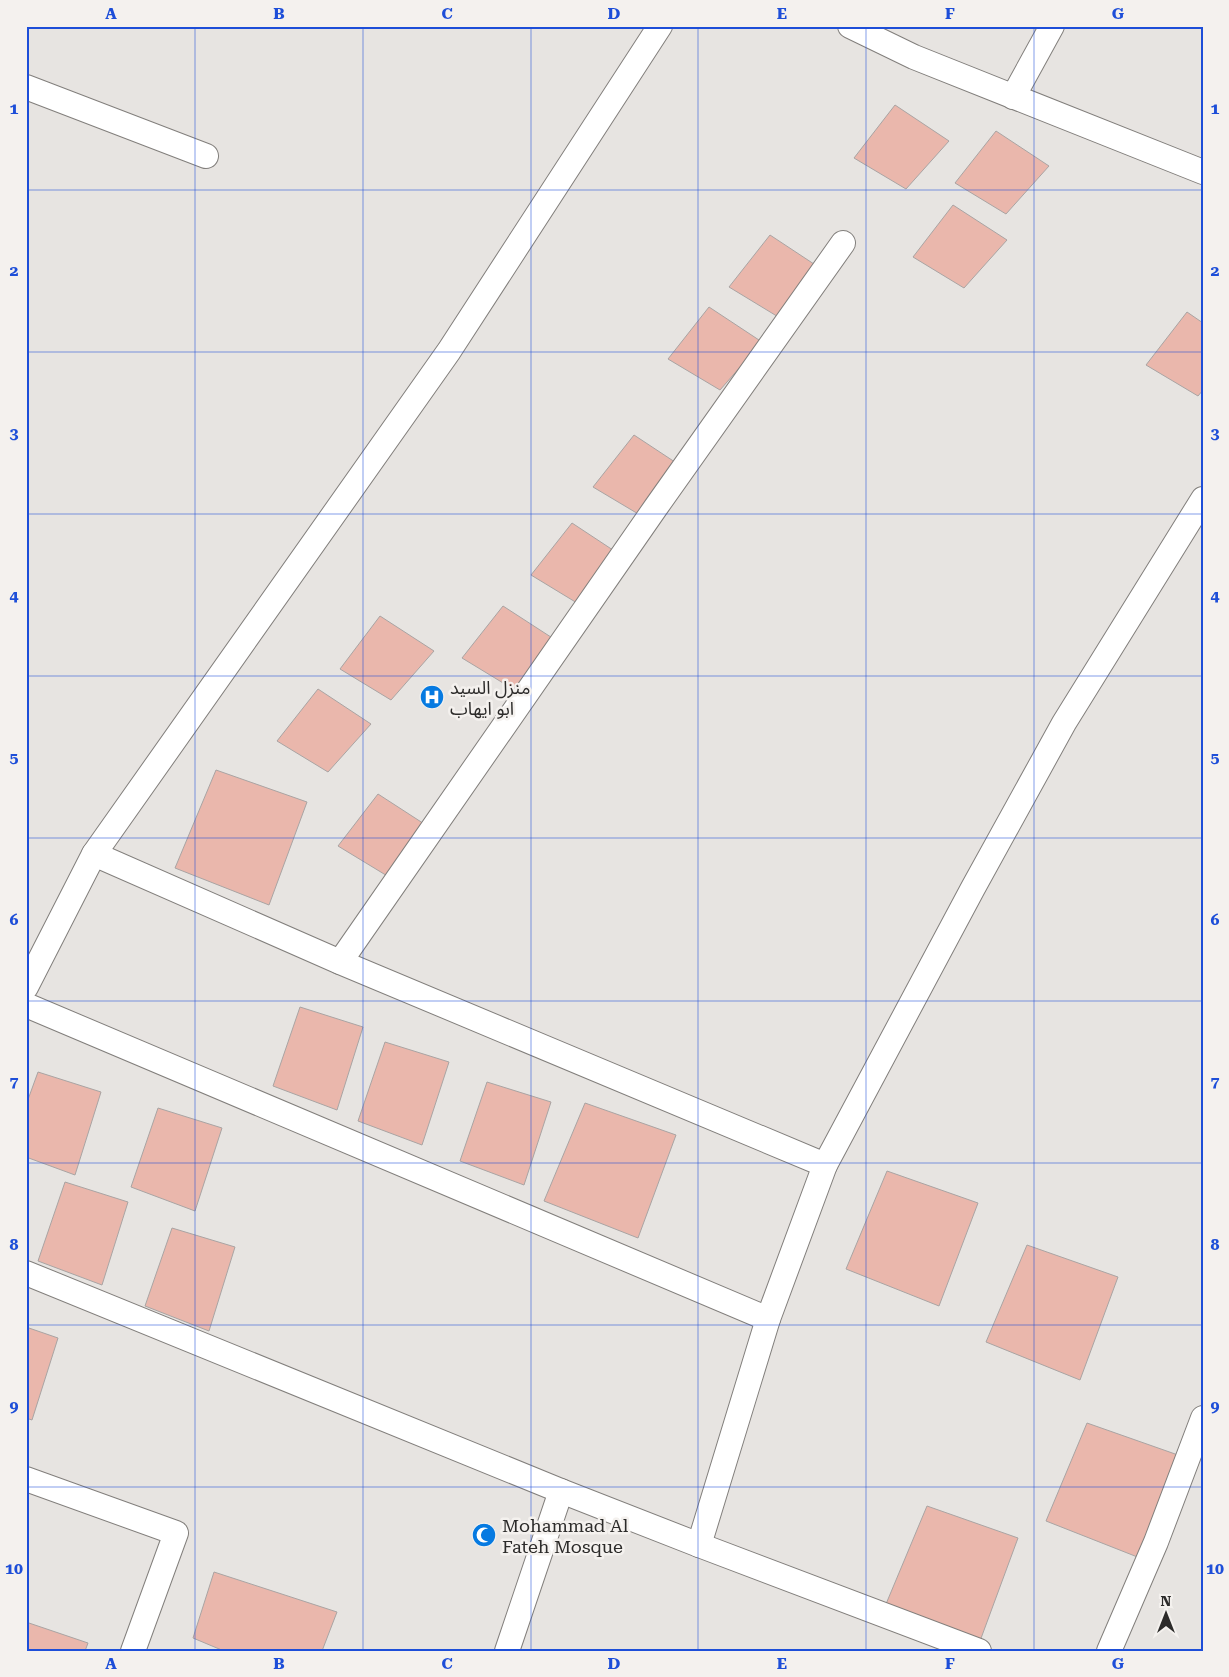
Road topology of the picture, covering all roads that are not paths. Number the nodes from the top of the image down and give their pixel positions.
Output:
1 (660, 26) edge
2 (850, 26) edge
3 (1052, 26) edge
4 (26, 88) edge
5 (1013, 97) junction
6 (206, 156) dead end
7 (1203, 172) edge
8 (843, 243) dead end
9 (1203, 499) edge
10 (94, 854) junction
11 (340, 962) junction
12 (26, 987) edge
13 (26, 1005) edge
14 (824, 1164) junction
15 (26, 1273) edge
16 (768, 1319) junction
17 (1203, 1418) edge
18 (26, 1479) edge
19 (560, 1491) junction
20 (698, 1545) junction
21 (133, 1651) edge
22 (507, 1651) edge
23 (979, 1651) edge
24 (1109, 1651) edge

1 - 10 street
2 - 5 street
3 - 5 street
4 - 6 street
5 - 7 street
8 - 11 street
9 - 14 street
10 - 11 street
10 - 12 street
11 - 14 street
13 - 16 street
14 - 16 street
15 - 19 street
16 - 20 street
17 - 24 street
18 - 21 street
19 - 20 street
19 - 22 street
20 - 23 street

